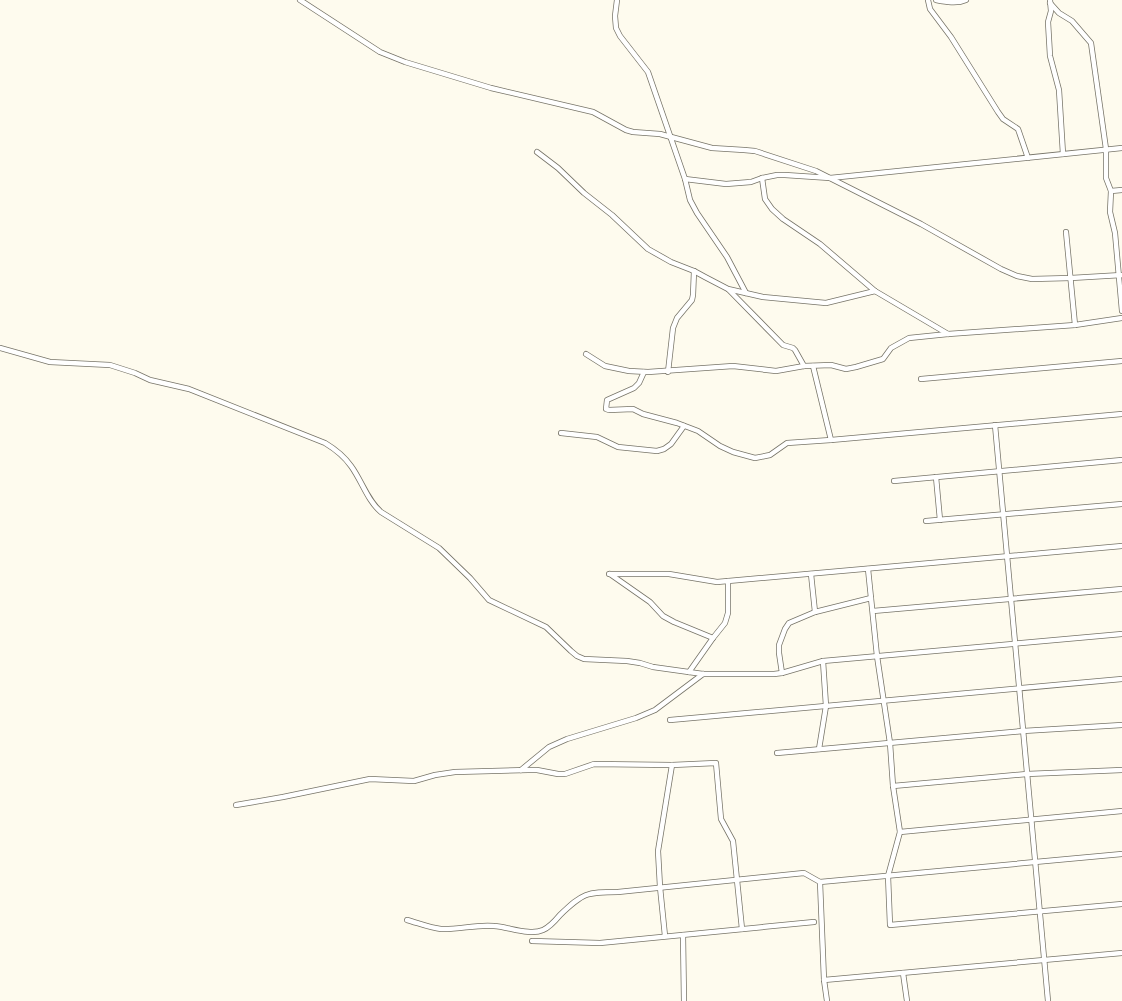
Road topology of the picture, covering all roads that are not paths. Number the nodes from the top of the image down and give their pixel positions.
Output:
1 (300, 0) edge
2 (617, 0) edge
3 (928, 0) edge
4 (936, 0) edge
5 (966, 0) edge
6 (1050, 2) edge
7 (670, 137) junction
8 (1122, 148) edge
9 (1106, 149) junction
10 (537, 152) dead end
11 (1063, 154) junction
12 (1028, 158) junction
13 (762, 178) junction
14 (830, 178) junction
15 (685, 179) junction
16 (1122, 190) edge
17 (1111, 191) junction
18 (1066, 232) dead end
19 (1122, 232) edge
20 (1115, 233) junction
21 (694, 271) junction
22 (1120, 275) edge
23 (1071, 278) junction
24 (728, 289) junction
25 (875, 291) junction
26 (746, 293) junction
27 (1122, 311) edge
28 (1122, 318) edge
29 (1075, 325) junction
30 (948, 334) junction
31 (0, 348) edge
32 (586, 354) dead end
33 (1122, 361) edge
34 (804, 366) junction
35 (813, 366) junction
36 (644, 372) junction
37 (668, 372) junction
38 (921, 379) dead end
39 (1122, 414) edge
40 (995, 425) junction
41 (684, 426) junction
42 (561, 433) dead end
43 (831, 440) junction
44 (1122, 460) edge
45 (999, 471) junction
46 (936, 477) junction
47 (894, 481) dead end
48 (1122, 504) edge
49 (1003, 514) junction
50 (940, 520) junction
51 (926, 521) dead end
52 (1122, 546) edge
53 (1007, 556) junction
54 (868, 569) junction
55 (812, 574) junction
56 (728, 581) junction
57 (1122, 589) edge
58 (871, 598) junction
59 (1011, 599) junction
60 (873, 611) junction
61 (815, 612) junction
62 (1122, 634) edge
63 (713, 638) junction
64 (1015, 644) junction
65 (877, 656) junction
66 (823, 661) junction
67 (689, 672) junction
68 (782, 673) junction
69 (703, 674) junction
70 (1122, 679) edge
71 (1020, 688) junction
72 (884, 701) junction
73 (826, 706) junction
74 (670, 720) dead end
75 (1122, 725) edge
76 (1023, 731) junction
77 (890, 743) junction
78 (819, 749) junction
79 (777, 753) dead end
80 (672, 765) junction
81 (520, 770) junction
82 (1122, 770) edge
83 (1027, 774) junction
84 (893, 786) junction
85 (236, 805) dead end
86 (1122, 811) edge
87 (1032, 819) junction
88 (900, 832) junction
89 (1122, 854) edge
90 (1036, 862) junction
91 (888, 876) junction
92 (737, 880) junction
93 (820, 882) junction
94 (660, 887) junction
95 (1122, 904) edge
96 (1040, 912) junction
97 (407, 920) dead end
98 (814, 922) dead end
99 (742, 929) junction
100 (683, 935) junction
101 (665, 936) junction
102 (532, 941) dead end
103 (1122, 953) edge
104 (1044, 960) junction
105 (903, 973) junction
106 (824, 980) junction
107 (684, 1001) edge
108 (827, 1001) edge
109 (907, 1001) edge
110 (1048, 1001) edge

1 - 7 street
2 - 7 street
3 - 12 street
4 - 5 street
6 - 9 street
6 - 11 street
7 - 14 street
7 - 15 street
8 - 9 street
9 - 11 street
9 - 17 street
10 - 21 street
11 - 12 street
12 - 14 street
13 - 14 street
13 - 15 street
13 - 25 street
14 - 23 street
15 - 26 street
16 - 17 street
17 - 20 street
18 - 23 street
19 - 20 street
20 - 22 street
21 - 24 street
21 - 37 street
22 - 23 street
22 - 27 street
23 - 29 street
24 - 26 street
24 - 34 street
25 - 26 street
25 - 30 street
28 - 29 street
29 - 30 street
30 - 35 street
31 - 67 street
32 - 36 street
33 - 38 street
34 - 35 street
34 - 37 street
35 - 43 street
36 - 37 street
36 - 41 street
39 - 40 street
40 - 43 street
40 - 45 street
41 - 42 street
41 - 43 street
44 - 45 street
45 - 46 street
45 - 49 street
46 - 47 street
46 - 50 street
48 - 49 street
49 - 50 street
49 - 53 street
50 - 51 street
52 - 53 street
53 - 54 street
53 - 59 street
54 - 55 street
54 - 58 street
55 - 56 street
55 - 61 street
56 - 63 street
56 - 63 street
57 - 59 street
58 - 60 street
58 - 61 street
59 - 60 street
59 - 64 street
60 - 65 street
61 - 68 street
62 - 64 street
63 - 67 street
64 - 65 street
64 - 71 street
65 - 66 street
65 - 72 street
66 - 68 street
66 - 73 street
67 - 69 street
68 - 69 street
69 - 81 street
70 - 71 street
71 - 72 street
71 - 76 street
72 - 73 street
72 - 77 street
73 - 74 street
73 - 78 street
75 - 76 street
76 - 77 street
76 - 83 street
77 - 78 street
77 - 84 street
78 - 79 street
80 - 81 street
80 - 92 street
80 - 94 street
81 - 85 street
82 - 83 street
83 - 84 street
83 - 87 street
84 - 88 street
86 - 87 street
87 - 88 street
87 - 90 street
88 - 91 street
89 - 90 street
90 - 91 street
90 - 96 street
91 - 93 street
91 - 96 street
92 - 93 street
92 - 94 street
92 - 99 street
93 - 106 street
94 - 97 street
94 - 101 street
95 - 96 street
96 - 104 street
98 - 99 street
99 - 100 street
100 - 101 street
100 - 107 street
101 - 102 street
103 - 104 street
104 - 105 street
104 - 110 street
105 - 106 street
105 - 109 street
106 - 108 street

